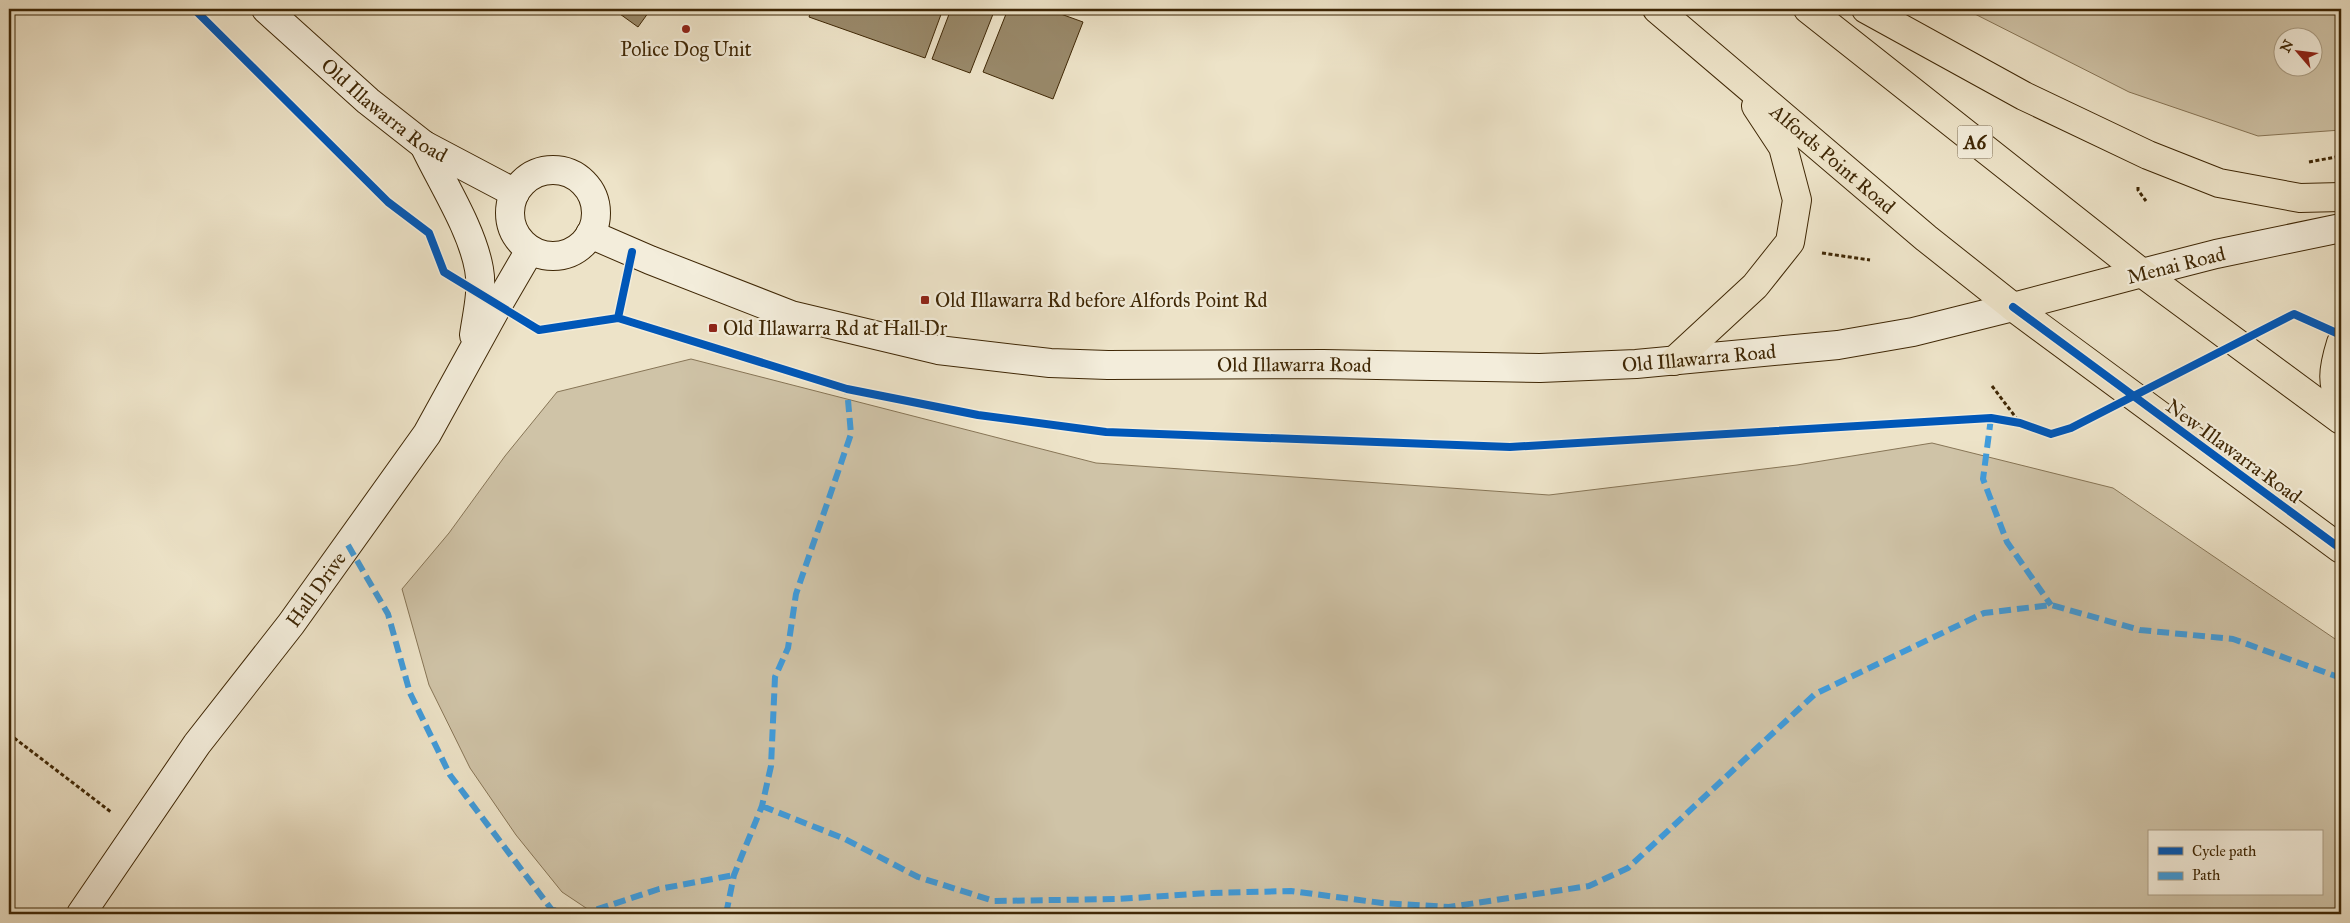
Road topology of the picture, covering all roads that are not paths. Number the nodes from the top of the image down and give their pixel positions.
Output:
1 (266, 9) edge
2 (1656, 9) edge
3 (1808, 9) edge
4 (1866, 9) edge
5 (1740, 81) junction
6 (424, 145) junction
7 (516, 193) junction
8 (2341, 196) edge
9 (2341, 228) edge
10 (590, 234) junction
11 (530, 250) junction
12 (2142, 273) junction
13 (2013, 307) junction
14 (2341, 343) edge
15 (472, 352) junction
16 (1674, 361) junction
17 (2341, 410) edge
18 (2341, 420) edge
19 (2341, 549) edge
20 (81, 914) edge

1 - 6 street, Old Illawarra Road
2 - 5 highway, Alfords Point Road
3 - 12 highway, A6
4 - 8 highway
5 - 13 highway, Alfords Point Road
5 - 16 highway
6 - 7 street, Old Illawarra Road
6 - 15 street
7 - 10 street
7 - 11 street
9 - 12 street, Menai Road
10 - 11 street
10 - 16 street, Old Illawarra Road
11 - 15 street, Hall Drive
12 - 13 highway, Menai Road
12 - 18 highway, A6
13 - 16 street, Old Illawarra Road
13 - 19 highway, New Illawarra Road
14 - 17 highway
15 - 20 street, Hall Drive

